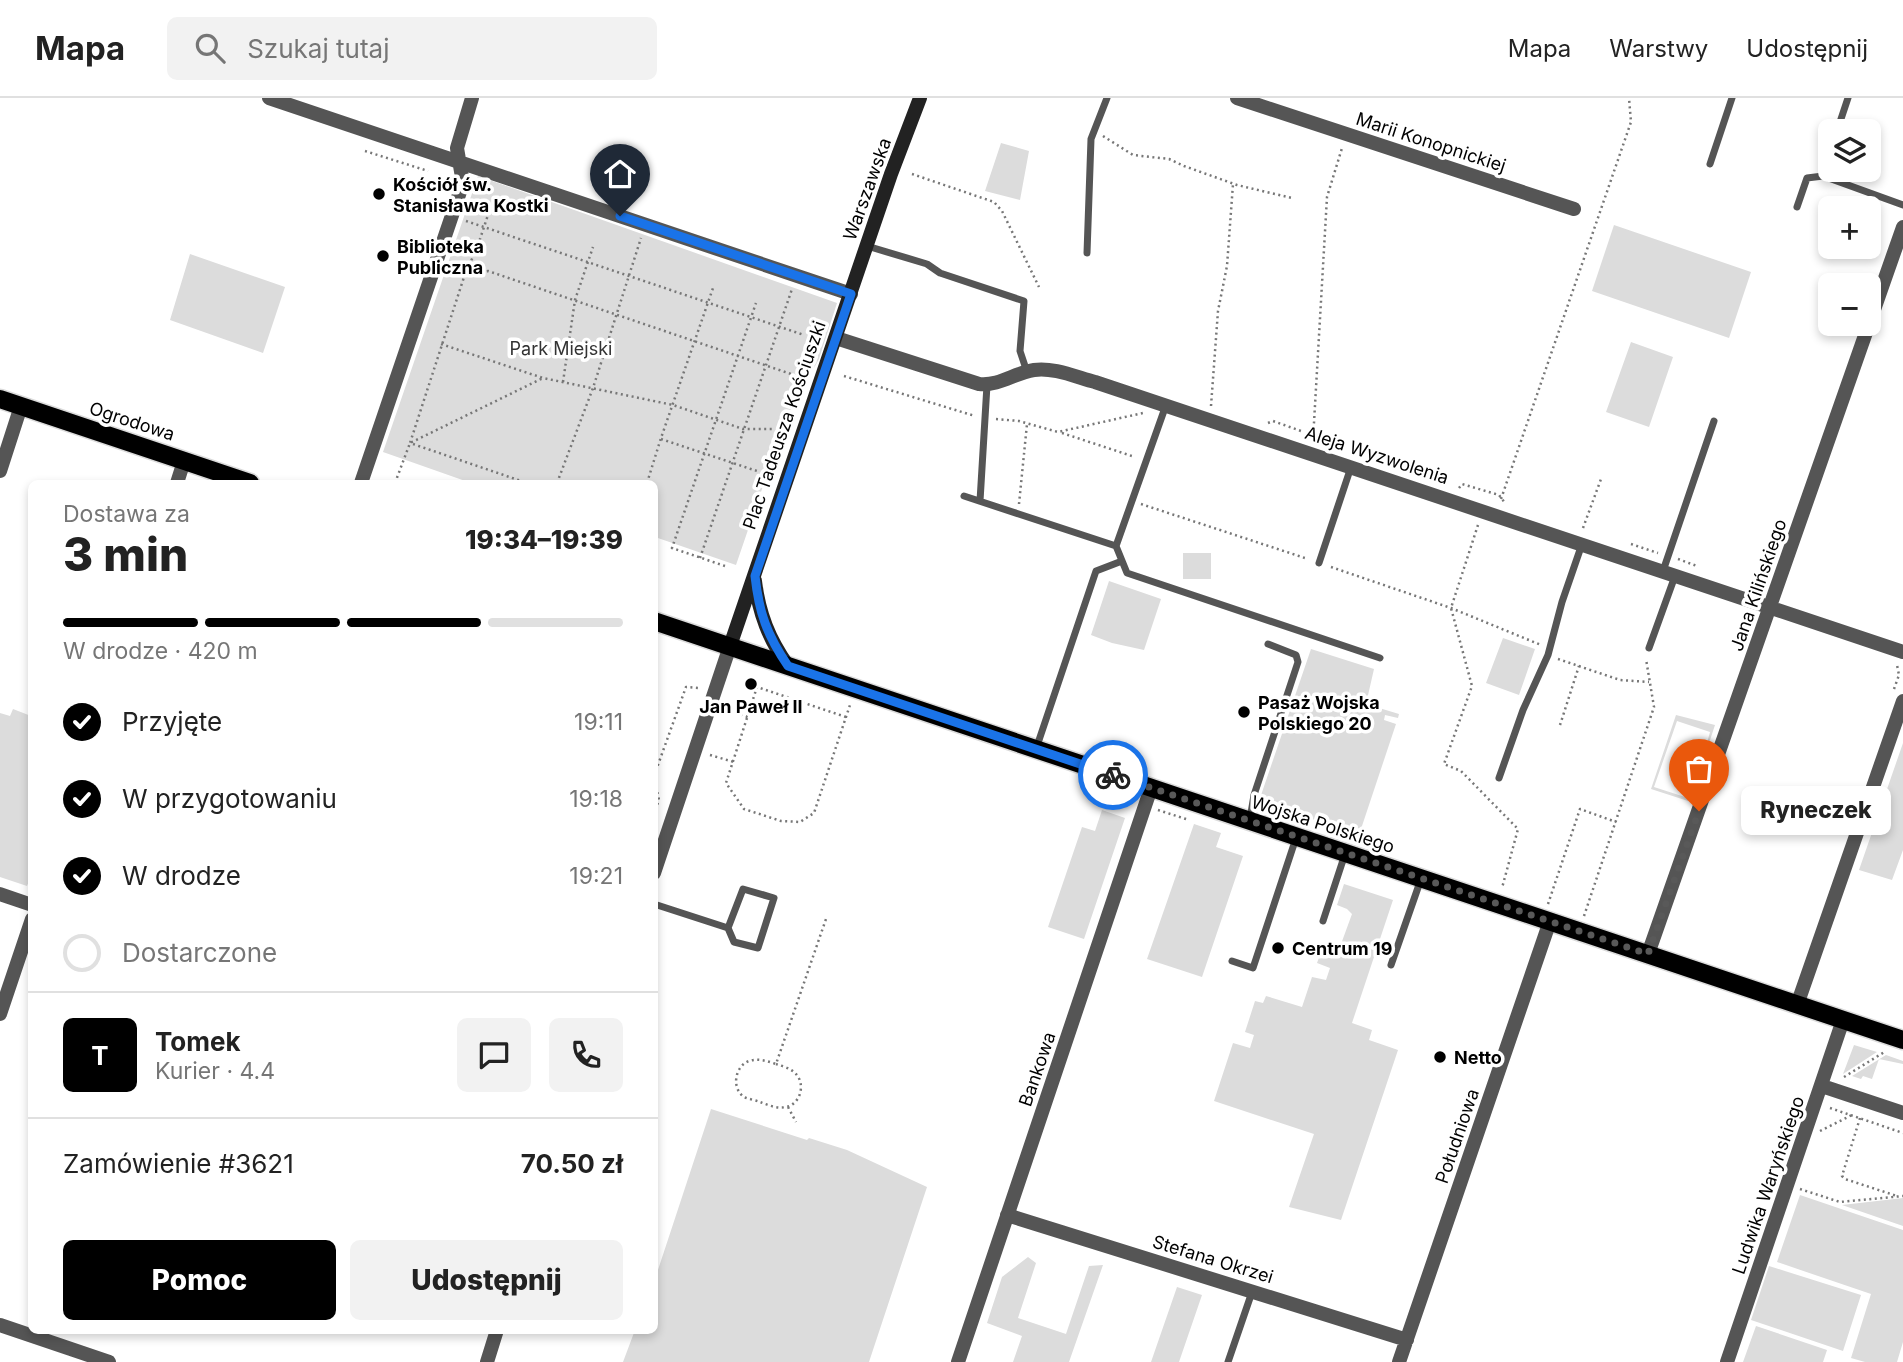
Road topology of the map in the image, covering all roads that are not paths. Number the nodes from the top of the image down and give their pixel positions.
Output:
1 (269, 98) edge
2 (472, 98) edge
3 (920, 98) edge
4 (1107, 98) edge
5 (1237, 98) edge
6 (1732, 98) edge
7 (1848, 98) edge
8 (1841, 119) edge
9 (460, 162) junction
10 (1710, 164) dead end
11 (1818, 177) edge
12 (1840, 182) edge
13 (1903, 205) edge
14 (1797, 207) dead end
15 (1574, 209) dead end
16 (1903, 227) edge
17 (867, 245) junction
18 (1087, 253) dead end
19 (851, 294) junction
20 (836, 338) junction
21 (1027, 372) junction
22 (987, 385) junction
23 (0, 399) edge
24 (1166, 405) junction
25 (21, 406) junction
26 (1714, 421) dead end
27 (184, 461) junction
28 (1351, 467) junction
29 (0, 471) edge
30 (178, 480) edge
31 (241, 480) edge
32 (362, 480) edge
33 (964, 496) dead end
34 (980, 501) junction
35 (1582, 544) junction
36 (1116, 546) junction
37 (1122, 561) junction
38 (1319, 563) road end
39 (1669, 573) junction
40 (755, 576) junction
41 (1771, 607) junction
42 (658, 622) edge
43 (1268, 644) dead end
44 (730, 646) junction
45 (1649, 648) road end
46 (1897, 656) edge
47 (1380, 658) dead end
48 (788, 666) junction
49 (1897, 700) edge
50 (1036, 749) junction
51 (1499, 778) dead end
52 (1151, 788) junction
53 (1250, 821) junction
54 (1296, 837) junction
55 (1346, 854) junction
56 (658, 861) edge
57 (1421, 878) junction
58 (0, 894) edge
59 (28, 904) edge
60 (658, 905) edge
61 (1549, 913) junction
62 (1323, 921) dead end
63 (728, 928) junction
64 (28, 931) edge
65 (1648, 954) junction
66 (1232, 961) dead end
67 (1391, 965) dead end
68 (1797, 1004) junction
69 (0, 1014) edge
70 (1843, 1020) junction
71 (1903, 1040) edge
72 (1822, 1086) junction
73 (1903, 1113) edge
74 (1007, 1215) junction
75 (1252, 1292) junction
76 (0, 1325) edge
77 (496, 1334) edge
78 (1407, 1340) junction
79 (109, 1362) edge
80 (486, 1362) edge
81 (958, 1362) edge
82 (1228, 1362) edge
83 (1399, 1362) edge
84 (1727, 1362) edge

1 - 9 street
2 - 9 street
3 - 17 main road, Warszawska
4 - 18 lane
5 - 15 street, Marii Konopnickiej
6 - 10 lane
7 - 8 lane
9 - 19 street
9 - 32 street
11 - 14 lane
12 - 13 lane
16 - 41 street, Jana Kilińskiego
17 - 19 main road, Warszawska
17 - 21 lane
19 - 20 main road, Plac Tadeusza Kościuszki
20 - 22 street
20 - 40 main road, Plac Tadeusza Kościuszki
21 - 22 street, Aleja Wyzwolenia
21 - 24 street, Aleja Wyzwolenia
22 - 34 lane
23 - 25 main road, Ogrodowa
24 - 28 street, Aleja Wyzwolenia
24 - 36 lane
25 - 27 main road, Ogrodowa
25 - 29 street
26 - 39 lane
27 - 30 street
27 - 31 main road, Ogrodowa
28 - 35 street, Aleja Wyzwolenia
28 - 38 lane
33 - 34 lane
34 - 36 lane
35 - 39 street, Aleja Wyzwolenia
35 - 51 lane
36 - 37 lane
37 - 47 lane
37 - 50 lane
39 - 41 street, Aleja Wyzwolenia
39 - 45 lane
40 - 44 main road, Plac Tadeusza Kościuszki
40 - 48 main road
41 - 46 street, Aleja Wyzwolenia
41 - 65 street, Jana Kilińskiego
42 - 44 main road
43 - 53 lane
44 - 48 main road, Wojska Polskiego
44 - 56 street
48 - 50 main road, Wojska Polskiego
49 - 68 street
50 - 52 main road, Wojska Polskiego
52 - 53 main road, Wojska Polskiego
52 - 74 street, Bankowa
53 - 54 main road, Wojska Polskiego
54 - 55 main road, Wojska Polskiego
54 - 66 lane
55 - 57 main road, Wojska Polskiego
55 - 62 lane
57 - 61 main road, Wojska Polskiego
57 - 67 lane
58 - 59 street
60 - 63 lane
61 - 65 main road, Wojska Polskiego
61 - 78 street, Południowa
63 - 63 lane
64 - 69 street
65 - 68 main road, Wojska Polskiego
68 - 70 main road, Wojska Polskiego
70 - 71 main road, Wojska Polskiego
70 - 72 street, Ludwika Waryńskiego
72 - 73 street
72 - 84 street, Ludwika Waryńskiego
74 - 75 street, Stefana Okrzei
74 - 81 street, Bankowa
75 - 78 street, Stefana Okrzei
75 - 82 lane
76 - 79 street
77 - 80 street
78 - 83 street, Południowa

